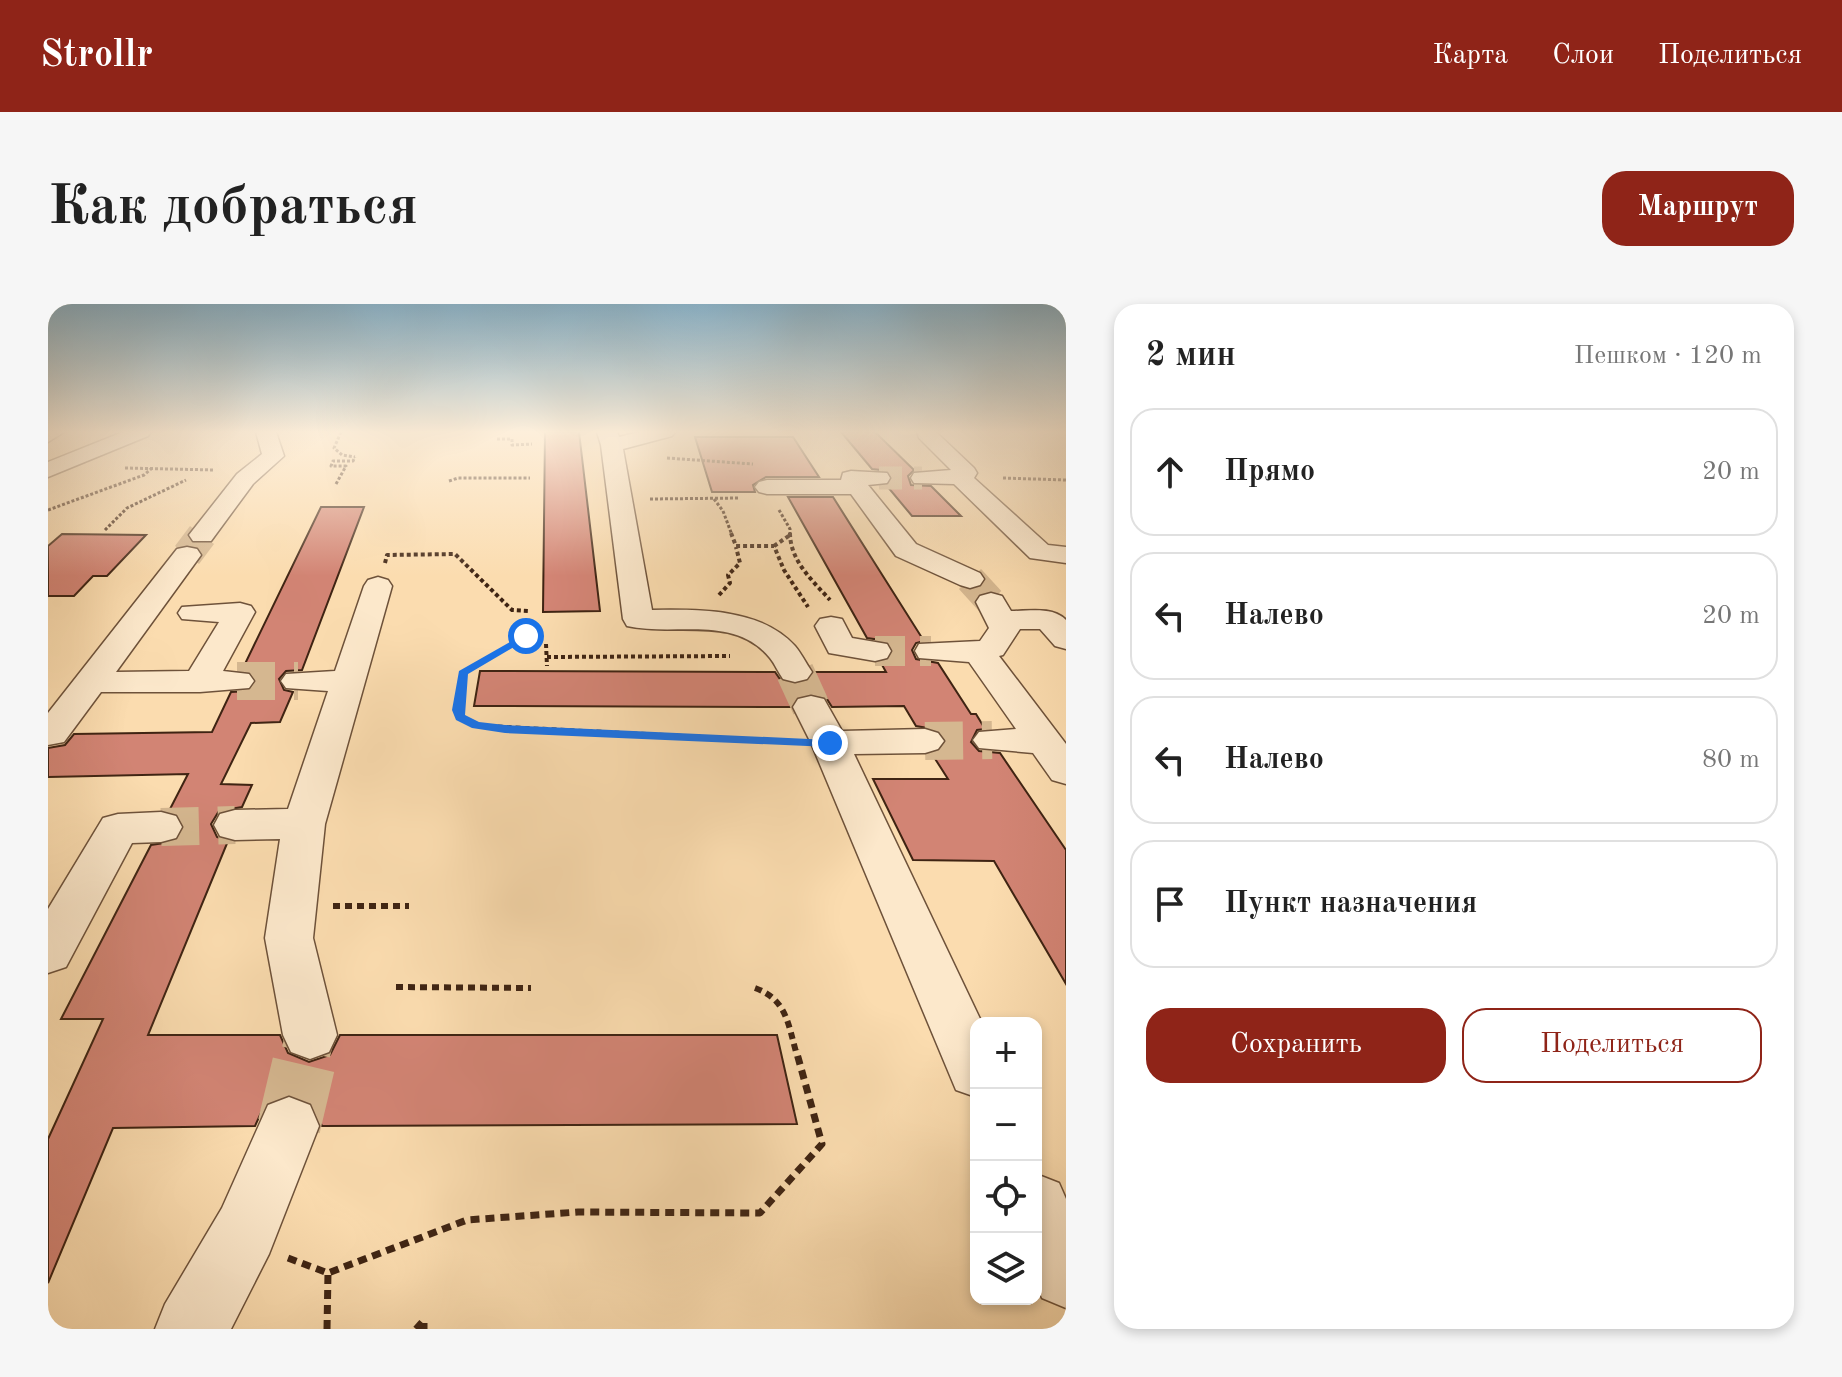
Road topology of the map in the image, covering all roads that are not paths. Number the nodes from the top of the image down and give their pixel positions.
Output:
1 (244, 480) edge
2 (616, 480) edge
3 (963, 480) tunnel mouth
4 (769, 486) road end
5 (1066, 555) edge
6 (381, 577) road end
7 (987, 600) junction
8 (193, 613) dead end
9 (821, 620) road end
10 (1066, 639) edge
11 (875, 651) tunnel mouth
12 (931, 651) tunnel mouth
13 (979, 652) junction
14 (795, 672) tunnel mouth
15 (298, 681) tunnel mouth
16 (347, 681) junction
17 (90, 682) junction
18 (51, 734) dead end
19 (992, 740) tunnel mouth
20 (925, 741) tunnel mouth
21 (1055, 756) edge
22 (304, 824) junction
23 (235, 825) tunnel mouth
24 (161, 827) tunnel mouth
25 (48, 953) edge
26 (310, 1035) tunnel mouth
27 (970, 1058) edge
28 (289, 1126) tunnel mouth
29 (1042, 1220) edge
30 (1066, 1274) edge
31 (190, 1329) edge

1 - 17 street
2 - 14 street
3 - 5 street
4 - 7 street
6 - 16 street
7 - 10 street
7 - 13 street
8 - 17 street
9 - 11 street
12 - 13 street
13 - 21 street
15 - 16 street
16 - 22 street
17 - 18 street
19 - 21 street
20 - 27 street
22 - 23 street
22 - 26 street
24 - 25 street
28 - 31 street
29 - 30 street

